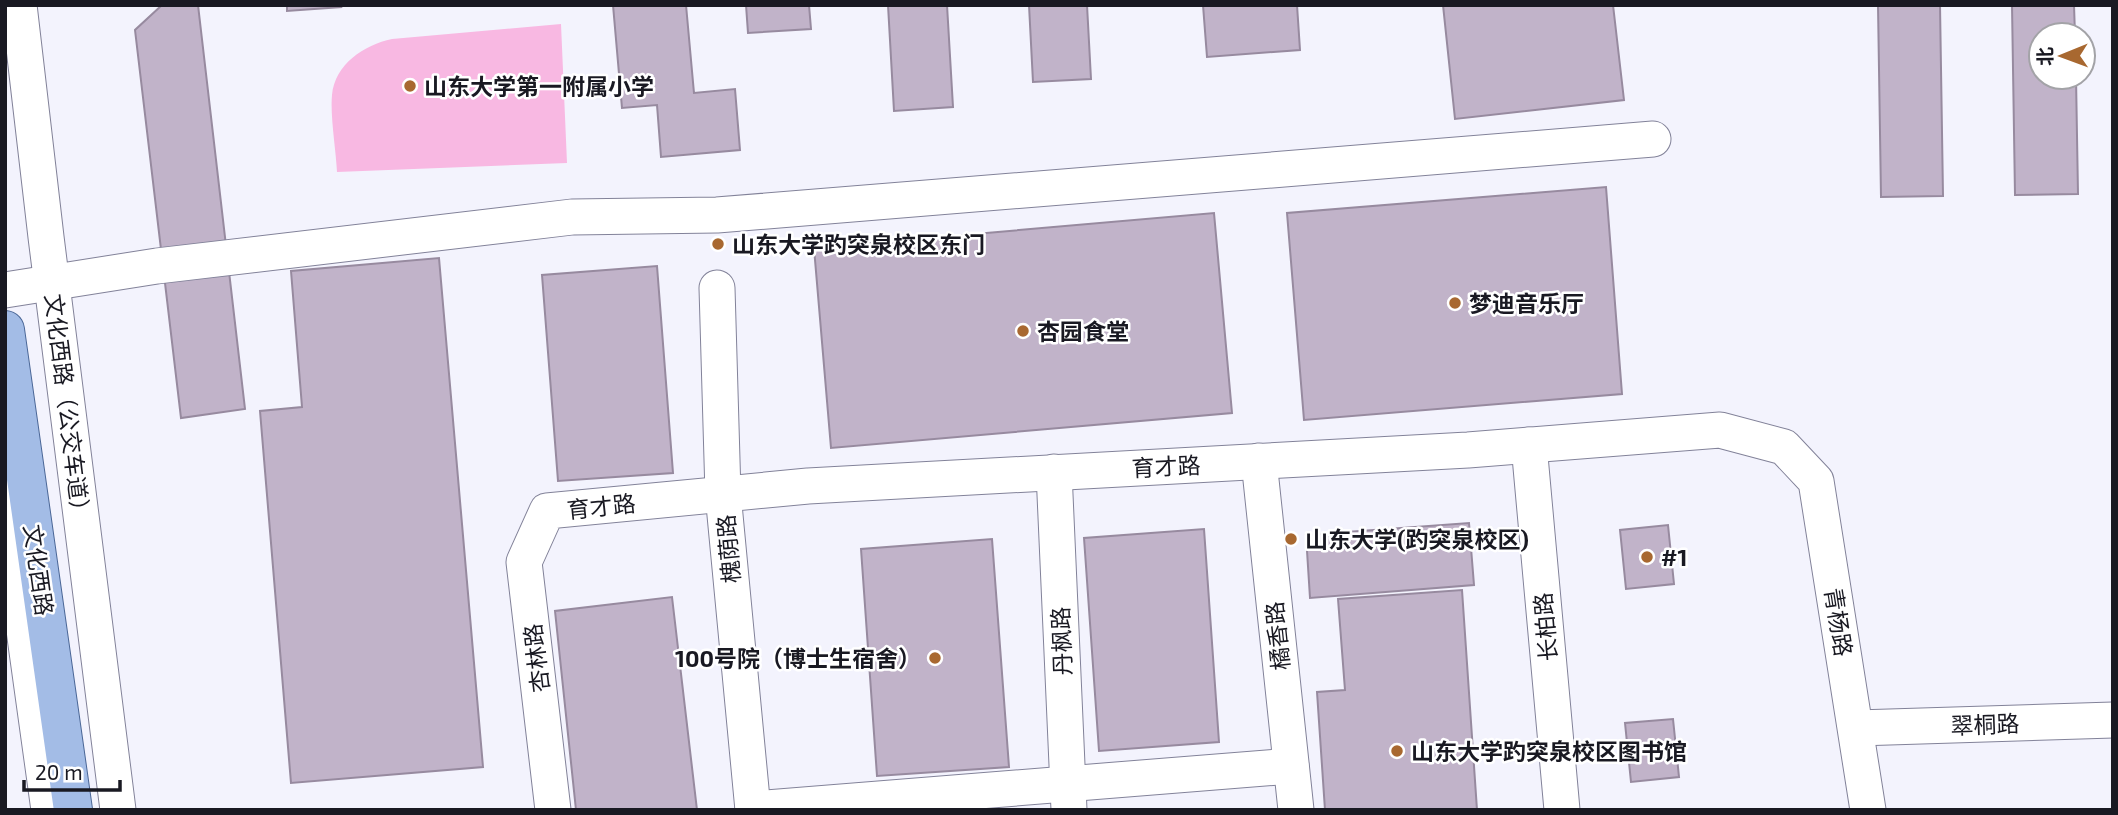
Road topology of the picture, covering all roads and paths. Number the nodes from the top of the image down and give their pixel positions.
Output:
1 (19, 5) edge
2 (1653, 139) dead end
3 (66, 281) junction
4 (717, 288) dead end
5 (5, 290) edge
6 (5, 330) edge
7 (1529, 445) junction
8 (1784, 447) joint
9 (1259, 461) junction
10 (1054, 472) junction
11 (5, 493) edge
12 (723, 494) junction
13 (547, 511) joint
14 (10, 560) edge
15 (2113, 720) edge
16 (1857, 728) junction
17 (1291, 766) junction
18 (1068, 797) edge
19 (753, 809) edge
20 (48, 810) edge
21 (74, 810) edge
22 (118, 810) edge
23 (553, 810) edge
24 (1296, 810) edge
25 (1562, 810) edge
26 (1868, 810) edge

1 - 3 lane, 文化西路（公交车道）
2 - 3 lane
3 - 5 lane
3 - 22 lane, 文化西路（公交车道）
4 - 12 lane, 槐荫路
6 - 21 main road, 文化西路
7 - 8 lane, 育才路
7 - 9 lane, 育才路
7 - 25 lane, 长柏路
8 - 16 lane, 青杨路
9 - 10 lane, 育才路
9 - 17 lane, 橘香路
10 - 12 lane, 育才路
10 - 18 lane, 丹枫路
11 - 14 lane
12 - 13 lane, 育才路
12 - 19 lane, 槐荫路
13 - 23 lane, 杏林路
14 - 20 lane
15 - 16 lane, 翠桐路
16 - 26 lane, 青杨路
17 - 18 lane
17 - 24 lane, 橘香路
18 - 19 lane

